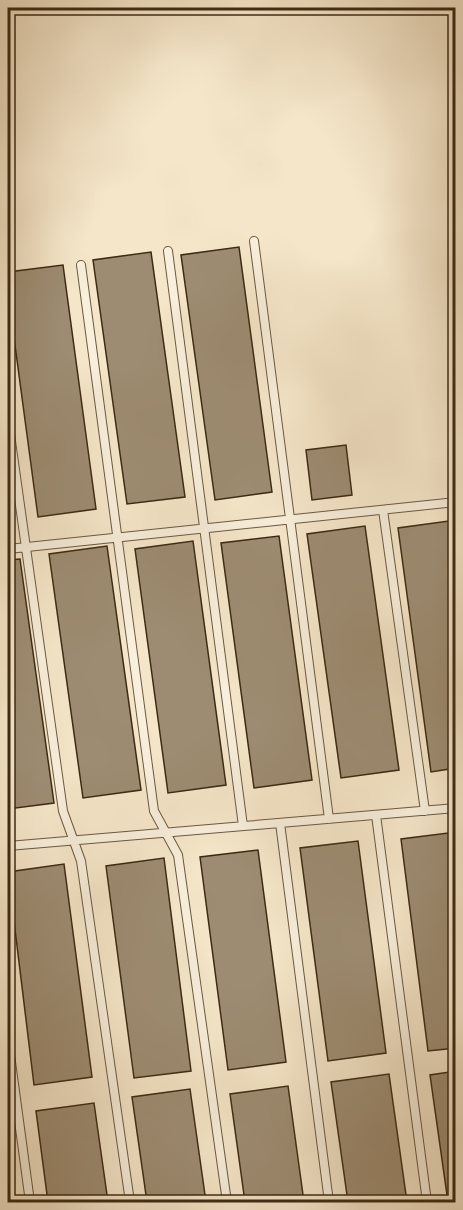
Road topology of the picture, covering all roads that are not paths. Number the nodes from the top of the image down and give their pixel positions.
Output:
1 (254, 241) dead end
2 (168, 251) dead end
3 (81, 265) dead end
4 (8, 420) edge
5 (456, 502) edge
6 (383, 510) junction
7 (290, 520) junction
8 (204, 529) junction
9 (118, 538) junction
10 (26, 548) junction
11 (8, 549) edge
12 (456, 808) edge
13 (425, 811) junction
14 (376, 815) junction
15 (329, 819) junction
16 (280, 823) junction
17 (243, 826) junction
18 (166, 833) junction
19 (73, 841) junction
20 (8, 846) edge
21 (8, 1040) edge
22 (30, 1203) edge
23 (130, 1203) edge
24 (227, 1203) edge
25 (329, 1203) edge
26 (427, 1203) edge

1 - 7 lane
2 - 8 lane
3 - 9 lane
4 - 10 lane
5 - 6 lane
6 - 7 lane
6 - 13 lane
7 - 8 lane
7 - 15 lane
8 - 9 lane
8 - 17 lane
9 - 10 lane
9 - 18 lane
10 - 11 lane
10 - 19 lane
12 - 13 lane
13 - 14 lane
14 - 15 lane
14 - 26 lane
15 - 16 lane
16 - 17 lane
16 - 25 lane
17 - 18 lane
18 - 19 lane
18 - 24 lane
19 - 20 lane
19 - 23 lane
21 - 22 lane

